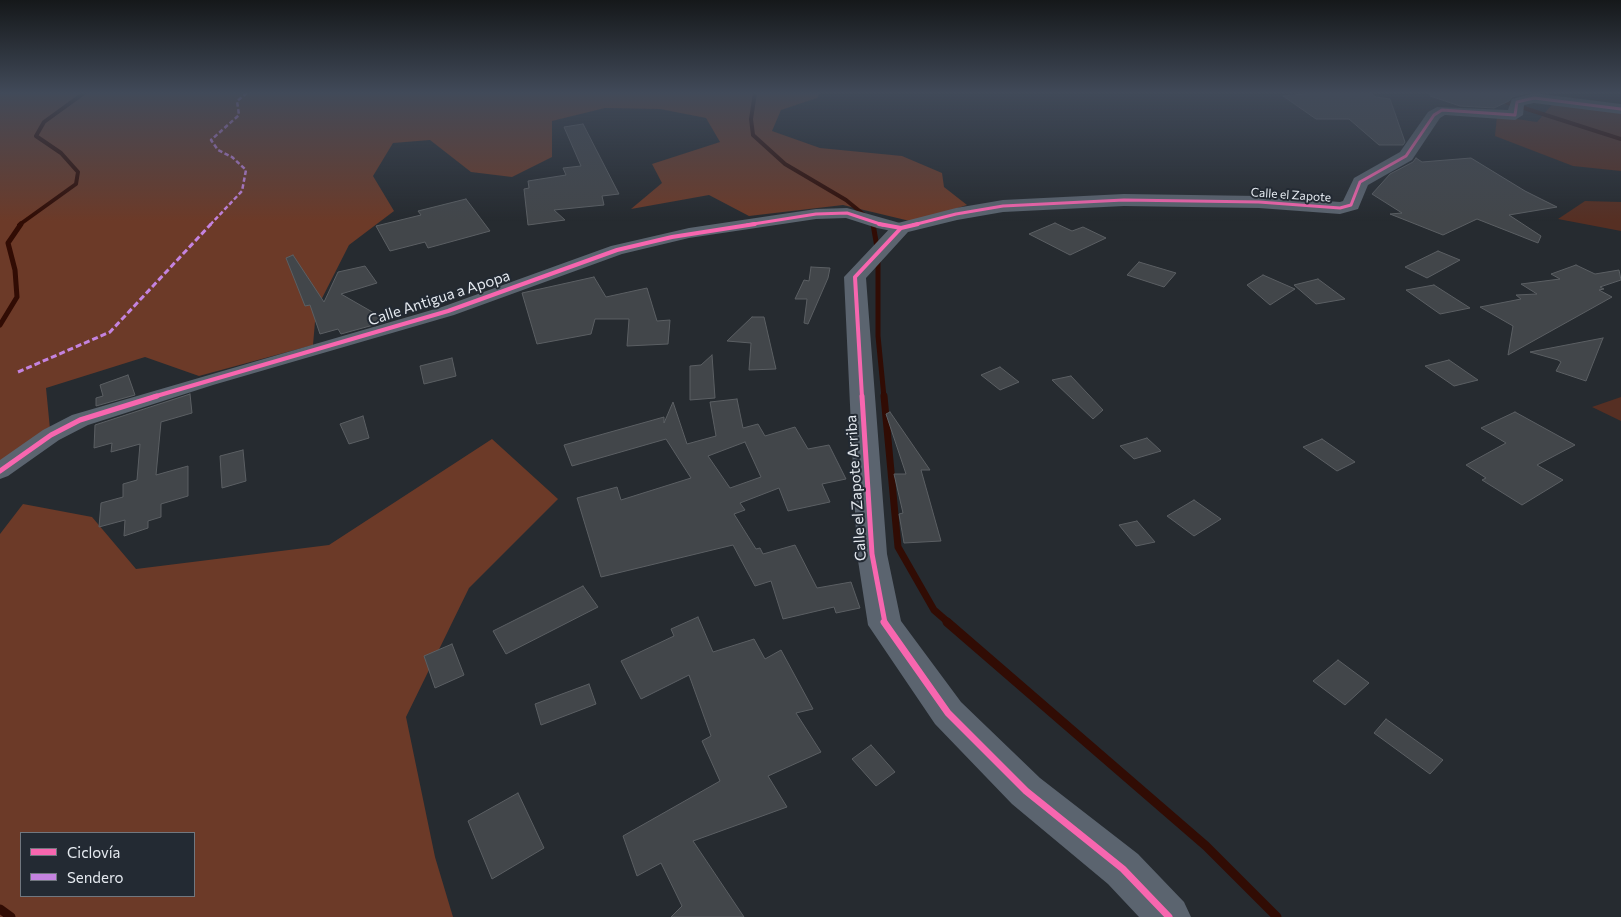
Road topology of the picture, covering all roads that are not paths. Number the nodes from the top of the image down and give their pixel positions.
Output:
1 (1420, 136) edge
2 (900, 228) junction
3 (0, 471) edge
4 (1169, 917) edge

1 - 2 street, Calle el Zapote
2 - 3 street, Calle Antigua a Apopa
2 - 4 street, Calle el Zapote Arriba

